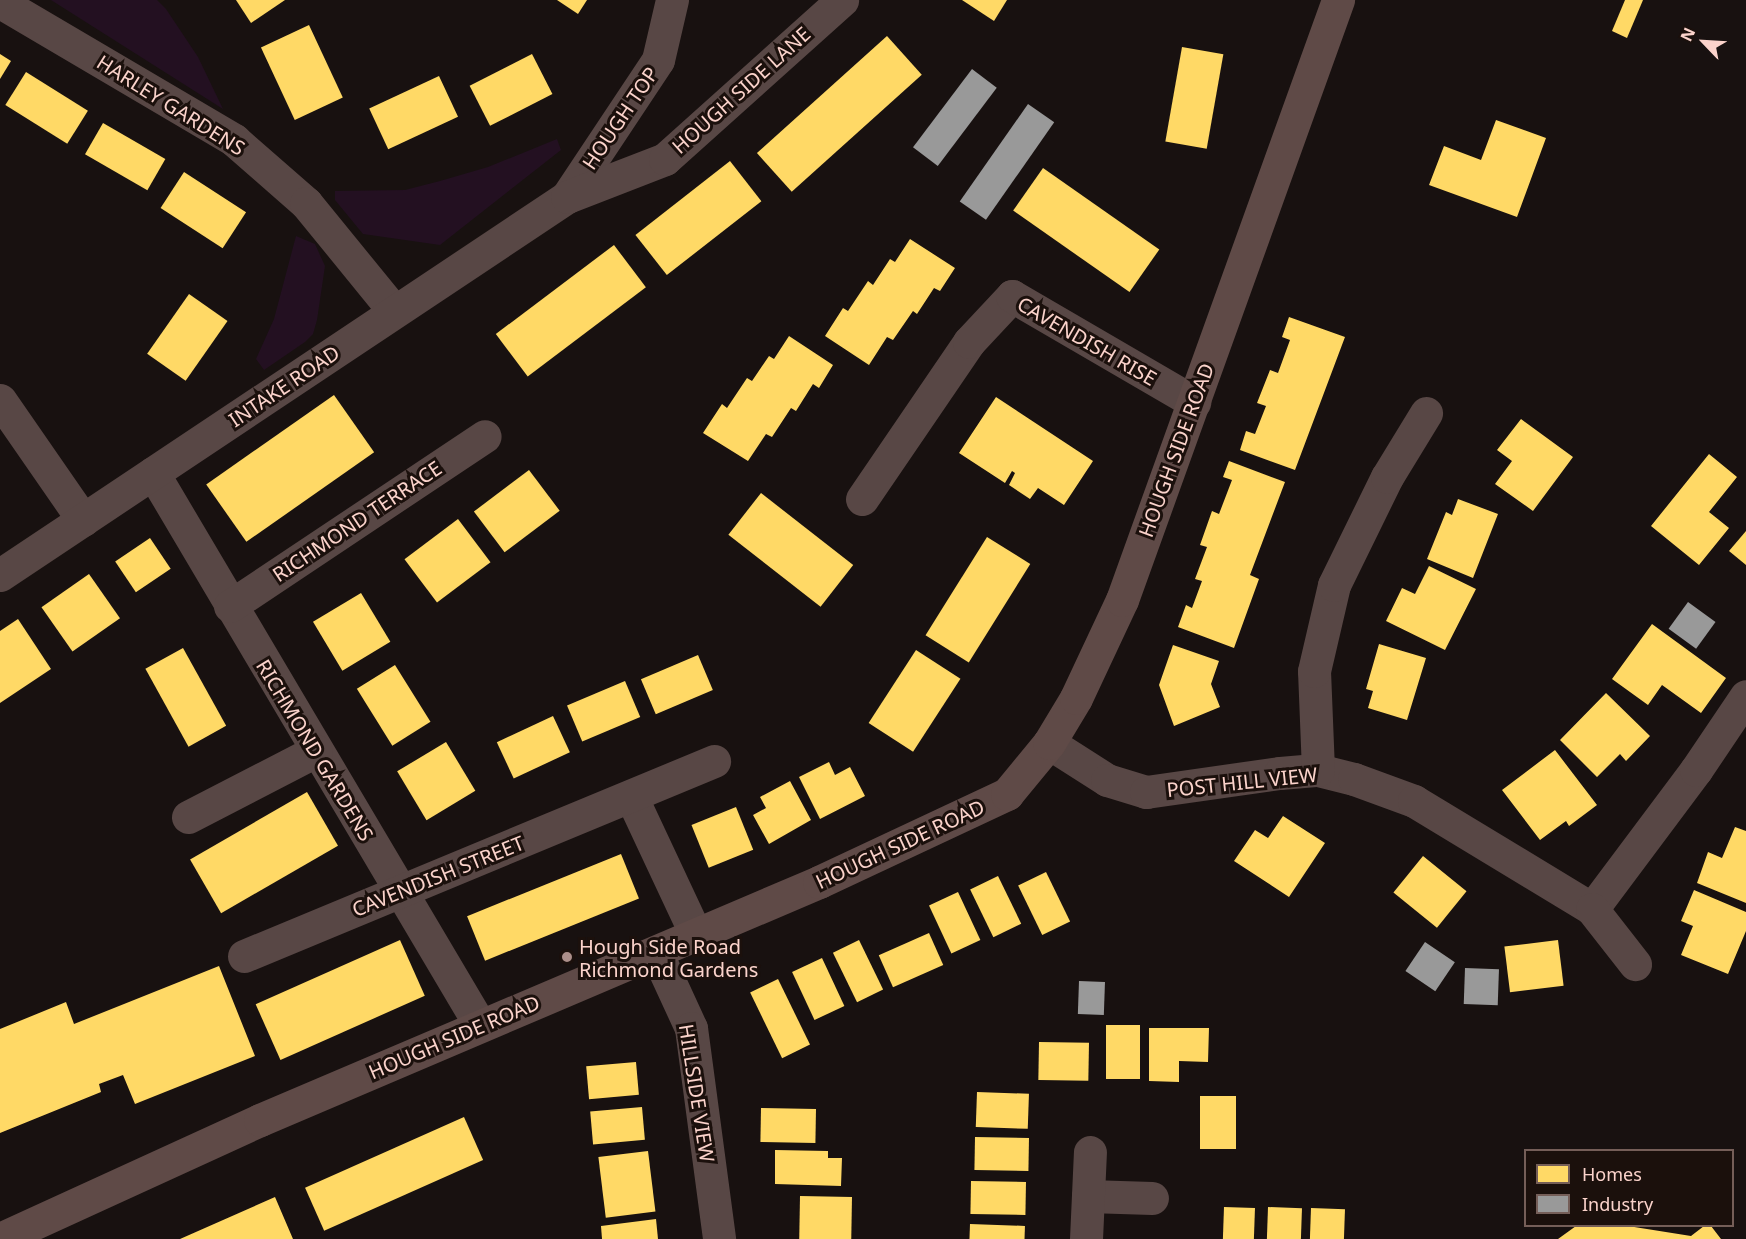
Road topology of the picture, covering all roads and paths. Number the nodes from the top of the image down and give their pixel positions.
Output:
1 (672, 0) edge
2 (842, 0) edge
3 (1338, 0) edge
4 (0, 2) edge
5 (567, 197) junction
6 (394, 311) junction
7 (0, 400) edge
8 (1194, 402) junction
9 (1426, 412) dead end
10 (485, 436) dead end
11 (153, 473) junction
12 (862, 499) dead end
13 (83, 519) junction
14 (0, 575) edge
15 (230, 606) junction
16 (1746, 696) edge
17 (1049, 743) junction
18 (316, 751) junction
19 (714, 761) dead end
20 (1318, 770) junction
21 (631, 796) junction
22 (188, 817) dead end
23 (399, 892) junction
24 (1592, 909) junction
25 (696, 935) junction
26 (656, 952) junction
27 (244, 956) dead end
28 (1635, 964) dead end
29 (480, 1025) junction
30 (1090, 1152) dead end
31 (1088, 1196) junction
32 (1152, 1198) dead end
33 (0, 1239) edge
34 (719, 1239) edge
35 (1086, 1239) edge

1 - 5 street, HOUGH TOP
2 - 5 street, HOUGH SIDE LANE
3 - 8 main road, HOUGH SIDE ROAD
4 - 6 street, HARLEY GARDENS
5 - 6 street, INTAKE ROAD
6 - 11 street, INTAKE ROAD
7 - 13 street
8 - 12 street, CAVENDISH RISE
8 - 17 main road, HOUGH SIDE ROAD
9 - 20 street
10 - 15 street, RICHMOND TERRACE
11 - 13 street, INTAKE ROAD
11 - 15 street, RICHMOND GARDENS
13 - 14 street, INTAKE ROAD
15 - 18 street, RICHMOND GARDENS
16 - 24 street
17 - 20 street, POST HILL VIEW
17 - 25 main road, HOUGH SIDE ROAD
18 - 22 street
18 - 23 street, RICHMOND GARDENS
19 - 21 street, CAVENDISH STREET
20 - 24 street, POST HILL VIEW
21 - 23 street, CAVENDISH STREET
21 - 25 street
23 - 27 street, CAVENDISH STREET
23 - 29 street, RICHMOND GARDENS
24 - 28 street, POST HILL VIEW
25 - 26 main road, HOUGH SIDE ROAD
26 - 29 main road, HOUGH SIDE ROAD
26 - 34 street, HILLSIDE VIEW
29 - 33 main road, HOUGH SIDE ROAD
30 - 31 street
31 - 32 street
31 - 35 street

